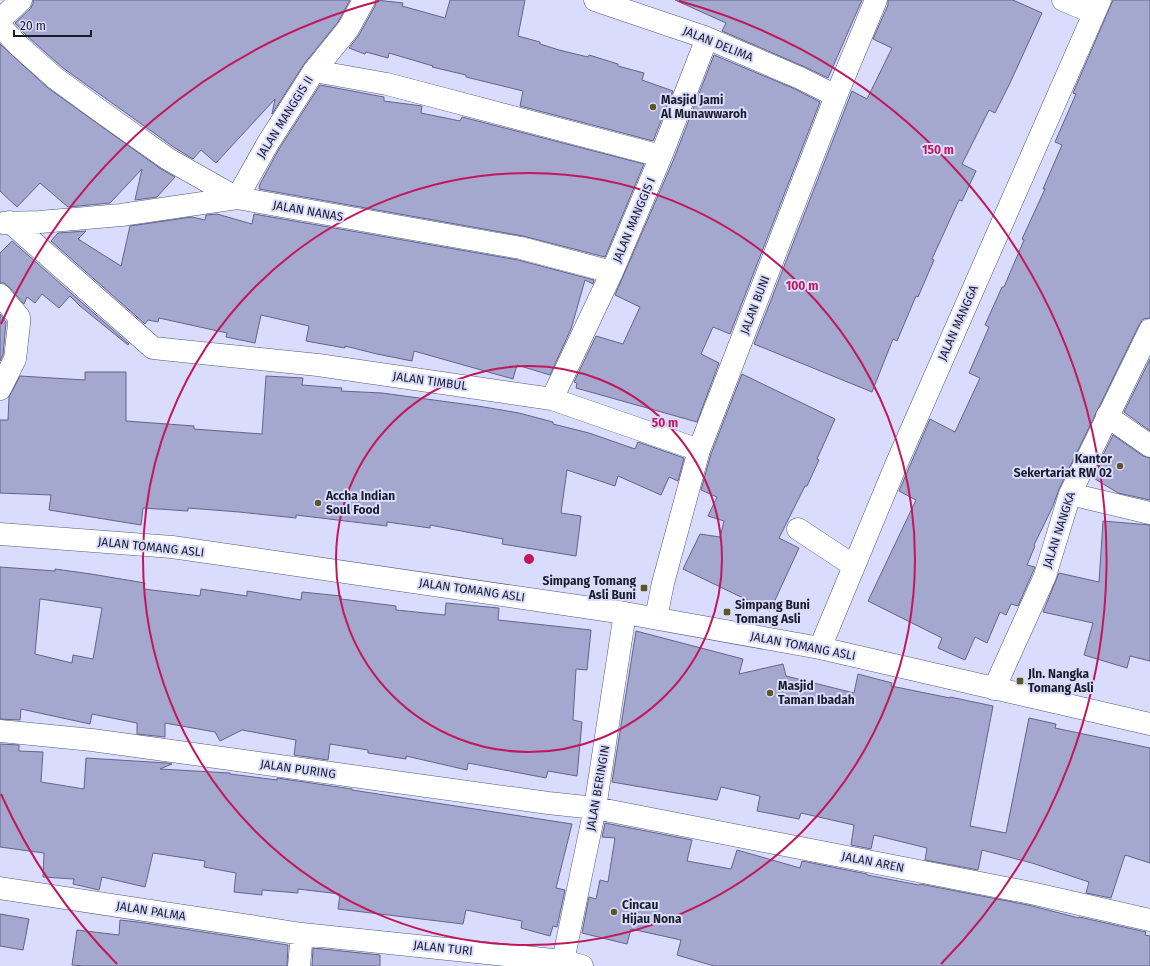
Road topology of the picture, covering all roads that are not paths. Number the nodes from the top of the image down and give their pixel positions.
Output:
1 (21, 0) edge
2 (364, 0) edge
3 (596, 0) edge
4 (876, 0) edge
5 (1063, 0) edge
6 (1097, 6) edge
7 (0, 20) edge
8 (0, 26) edge
9 (707, 38) junction
10 (314, 71) junction
11 (836, 96) junction
12 (661, 156) junction
13 (237, 198) junction
14 (5, 223) edge
15 (612, 272) junction
16 (0, 295) edge
17 (1150, 330) edge
18 (0, 389) edge
19 (552, 399) junction
20 (1107, 416) junction
21 (1150, 446) edge
22 (699, 450) junction
23 (1070, 494) junction
24 (1150, 513) edge
25 (798, 529) dead end
26 (0, 534) edge
27 (854, 566) junction
28 (625, 612) junction
29 (656, 618) junction
30 (820, 648) junction
31 (994, 689) junction
32 (1150, 724) edge
33 (0, 731) edge
34 (595, 808) junction
35 (0, 888) edge
36 (1150, 920) edge
37 (302, 934) junction
38 (457, 958) edge
39 (572, 964) edge
40 (299, 966) edge

1 - 7 street
2 - 10 street
3 - 9 street, JALAN DELIMA
4 - 11 street, JALAN BUNI
5 - 6 street
6 - 27 street, JALAN MANGGA
8 - 13 street
9 - 11 street, JALAN DELIMA
9 - 12 street, JALAN MANGGIS I
10 - 12 street, JALAN MANGGIS II
10 - 13 street, JALAN MANGGIS II
11 - 22 street, JALAN BUNI
12 - 15 street, JALAN MANGGIS I
13 - 14 street, JALAN NANAS
13 - 15 street, JALAN NANAS
14 - 19 street, JALAN TIMBUL
15 - 19 street, JALAN MANGGIS I
16 - 18 street
17 - 20 street, JALAN NANGKA
19 - 22 street, JALAN TIMBUL
20 - 21 street
20 - 23 street, JALAN NANGKA
22 - 29 street, JALAN BUNI
23 - 24 street
23 - 31 street, JALAN NANGKA
25 - 27 street
26 - 28 street, JALAN TOMANG ASLI
27 - 30 street, JALAN MANGGA
28 - 29 street, JALAN TOMANG ASLI
28 - 34 street, JALAN BERINGIN
29 - 30 street, JALAN TOMANG ASLI
30 - 31 street, JALAN TOMANG ASLI
31 - 32 street, JALAN TOMANG ASLI
33 - 34 street, JALAN PURING
34 - 36 street, JALAN AREN
34 - 39 street, JALAN BERINGIN
35 - 37 street, JALAN PALMA
37 - 38 street, JALAN TURI
37 - 40 street
38 - 39 street, JALAN TURI

